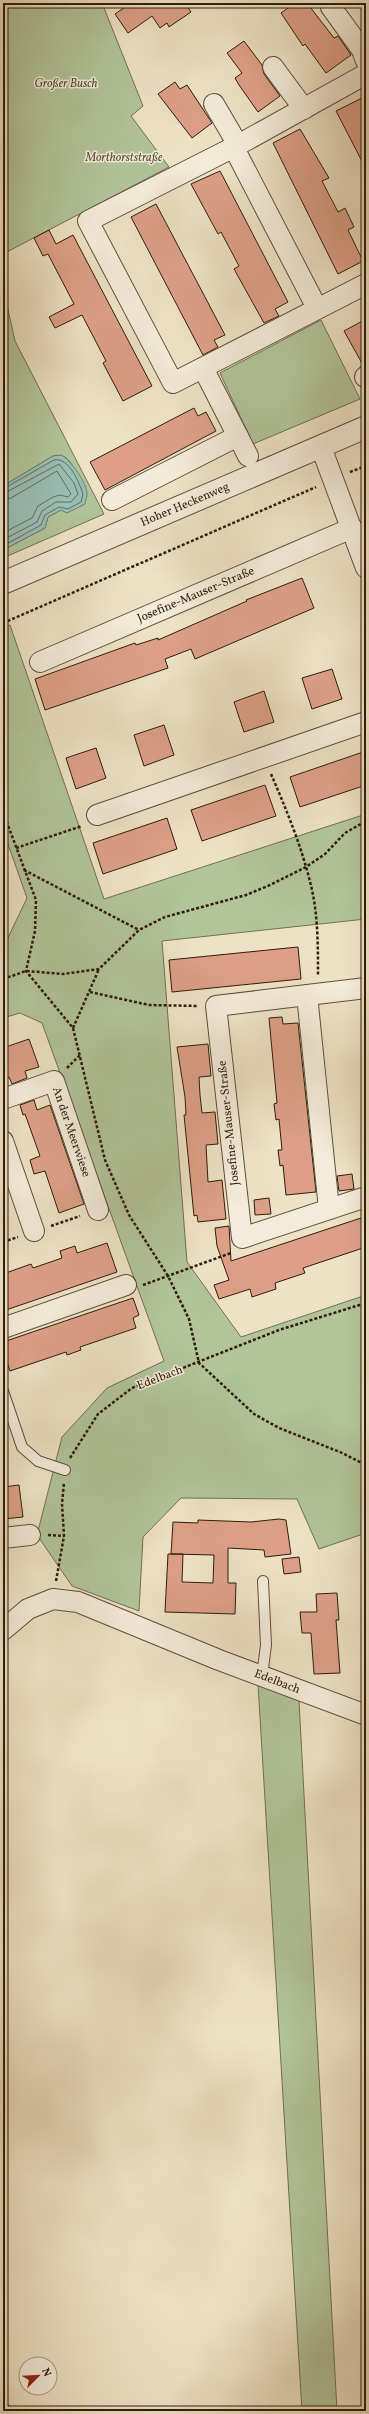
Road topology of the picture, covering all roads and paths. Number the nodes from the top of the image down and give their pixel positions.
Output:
1 (331, 7) dead end
2 (366, 61) edge
3 (273, 67) dead end
4 (366, 74) edge
5 (214, 104) dead end
6 (304, 109) junction
7 (236, 146) junction
8 (366, 284) edge
9 (317, 308) junction
10 (3, 355) edge
11 (203, 368) junction
12 (366, 427) edge
13 (3, 431) edge
14 (238, 436) junction
15 (321, 447) junction
16 (248, 456) dead end
17 (366, 466) edge
18 (334, 479) junction
19 (112, 500) dead end
20 (352, 528) junction
21 (366, 568) edge
22 (3, 583) edge
23 (3, 623) edge
24 (40, 662) dead end
25 (366, 722) edge
26 (265, 758) junction
27 (3, 812) edge
28 (96, 815) joint
29 (366, 821) edge
30 (16, 848) junction
31 (306, 867) junction
32 (24, 870) junction
33 (139, 930) junction
34 (98, 969) junction
35 (26, 972) junction
36 (3, 979) edge
37 (366, 988) edge
38 (90, 992) junction
39 (312, 995) junction
40 (216, 1006) junction
41 (73, 1028) junction
42 (3, 1099) edge
43 (3, 1141) edge
44 (366, 1197) edge
45 (329, 1209) junction
46 (98, 1210) dead end
47 (34, 1231) dead end
48 (242, 1238) junction
49 (168, 1276) junction
50 (126, 1285) joint
51 (366, 1303) edge
52 (3, 1328) edge
53 (199, 1363) junction
54 (3, 1391) edge
55 (366, 1465) edge
56 (65, 1470) junction
57 (30, 1535) dead end
58 (3, 1538) edge
59 (263, 1581) dead end
60 (53, 1599) junction
61 (3, 1630) edge
62 (262, 1676) junction
63 (366, 1715) edge
64 (3, 2403) edge
65 (17, 2411) edge

1 - 2 street
3 - 6 street
4 - 6 street
5 - 7 street
6 - 7 street
7 - 9 street
7 - 11 street
8 - 9 street
9 - 11 street
10 - 13 path
11 - 14 street
12 - 15 street, Hoher Heckenweg
14 - 16 street
14 - 19 street
15 - 18 street
15 - 22 street, Hoher Heckenweg
17 - 18 path
18 - 20 street
18 - 23 path
20 - 21 street
20 - 24 street, Josefine-Mauser-Straße
25 - 26 street
26 - 28 street
26 - 31 path
27 - 30 path
28 - 30 path
29 - 31 path
30 - 32 path
31 - 33 path
31 - 39 path
32 - 33 path
32 - 35 path
33 - 34 path
34 - 35 path
34 - 38 path
35 - 36 path
35 - 41 path
37 - 39 street
38 - 40 path
38 - 41 path
39 - 40 street
39 - 45 street
40 - 48 street, Josefine-Mauser-Straße
41 - 49 path
42 - 46 street, An der Meerwiese
43 - 47 street
44 - 45 street
45 - 48 street
48 - 49 path
49 - 50 path
49 - 53 path
50 - 52 street
51 - 53 path, Edelbach
53 - 55 path
53 - 56 path, Edelbach
54 - 56 lane
56 - 60 path, Edelbach
57 - 58 street
59 - 62 lane
60 - 61 street, Edelbach
60 - 62 street, Edelbach
62 - 63 street, Edelbach
64 - 65 path

